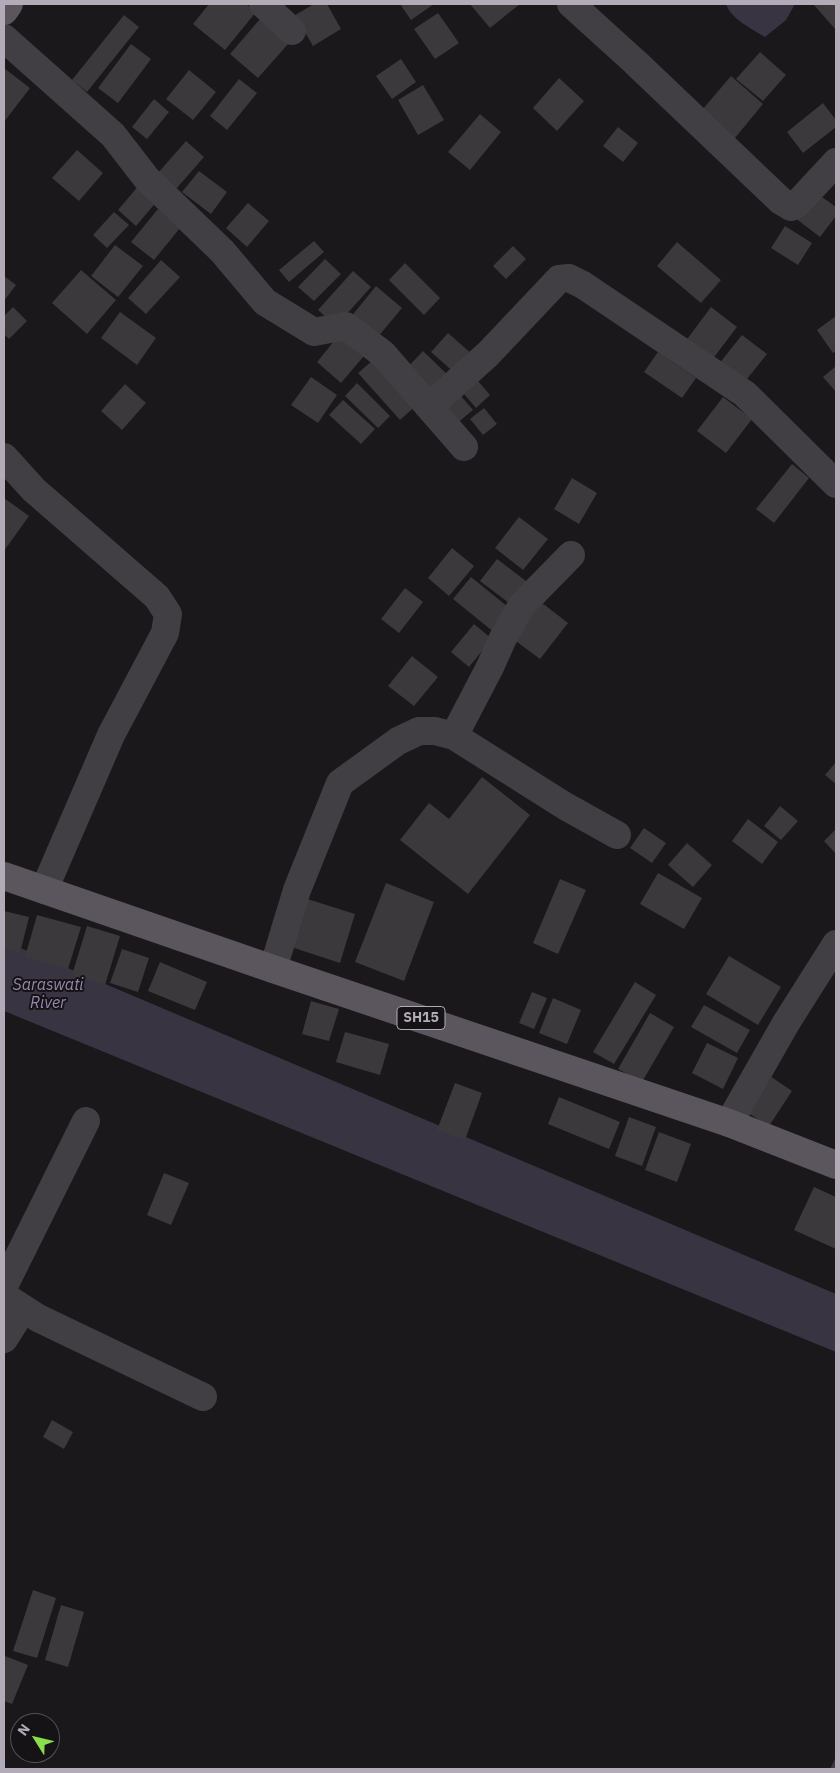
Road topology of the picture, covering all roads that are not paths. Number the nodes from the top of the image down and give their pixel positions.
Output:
1 (9, 4) edge
2 (263, 4) edge
3 (571, 4) edge
4 (4, 12) edge
5 (292, 31) dead end
6 (4, 38) edge
7 (836, 162) edge
8 (429, 407) junction
9 (464, 447) dead end
10 (4, 457) edge
11 (836, 484) edge
12 (571, 554) dead end
13 (454, 736) junction
14 (618, 835) dead end
15 (4, 876) edge
16 (44, 890) junction
17 (836, 944) edge
18 (273, 969) junction
19 (86, 1121) dead end
20 (729, 1122) junction
21 (836, 1165) edge
22 (4, 1286) edge
23 (13, 1302) edge
24 (4, 1340) edge
25 (203, 1398) dead end

1 - 4 main road
2 - 5 street
3 - 7 street
6 - 8 street
8 - 9 street
8 - 11 street
10 - 16 street
12 - 13 street
13 - 14 street
13 - 18 street
15 - 16 main road, SH15
16 - 18 main road, SH15
17 - 20 street
18 - 20 main road, SH15
19 - 22 street
20 - 21 main road, SH15
23 - 24 street
23 - 25 street

